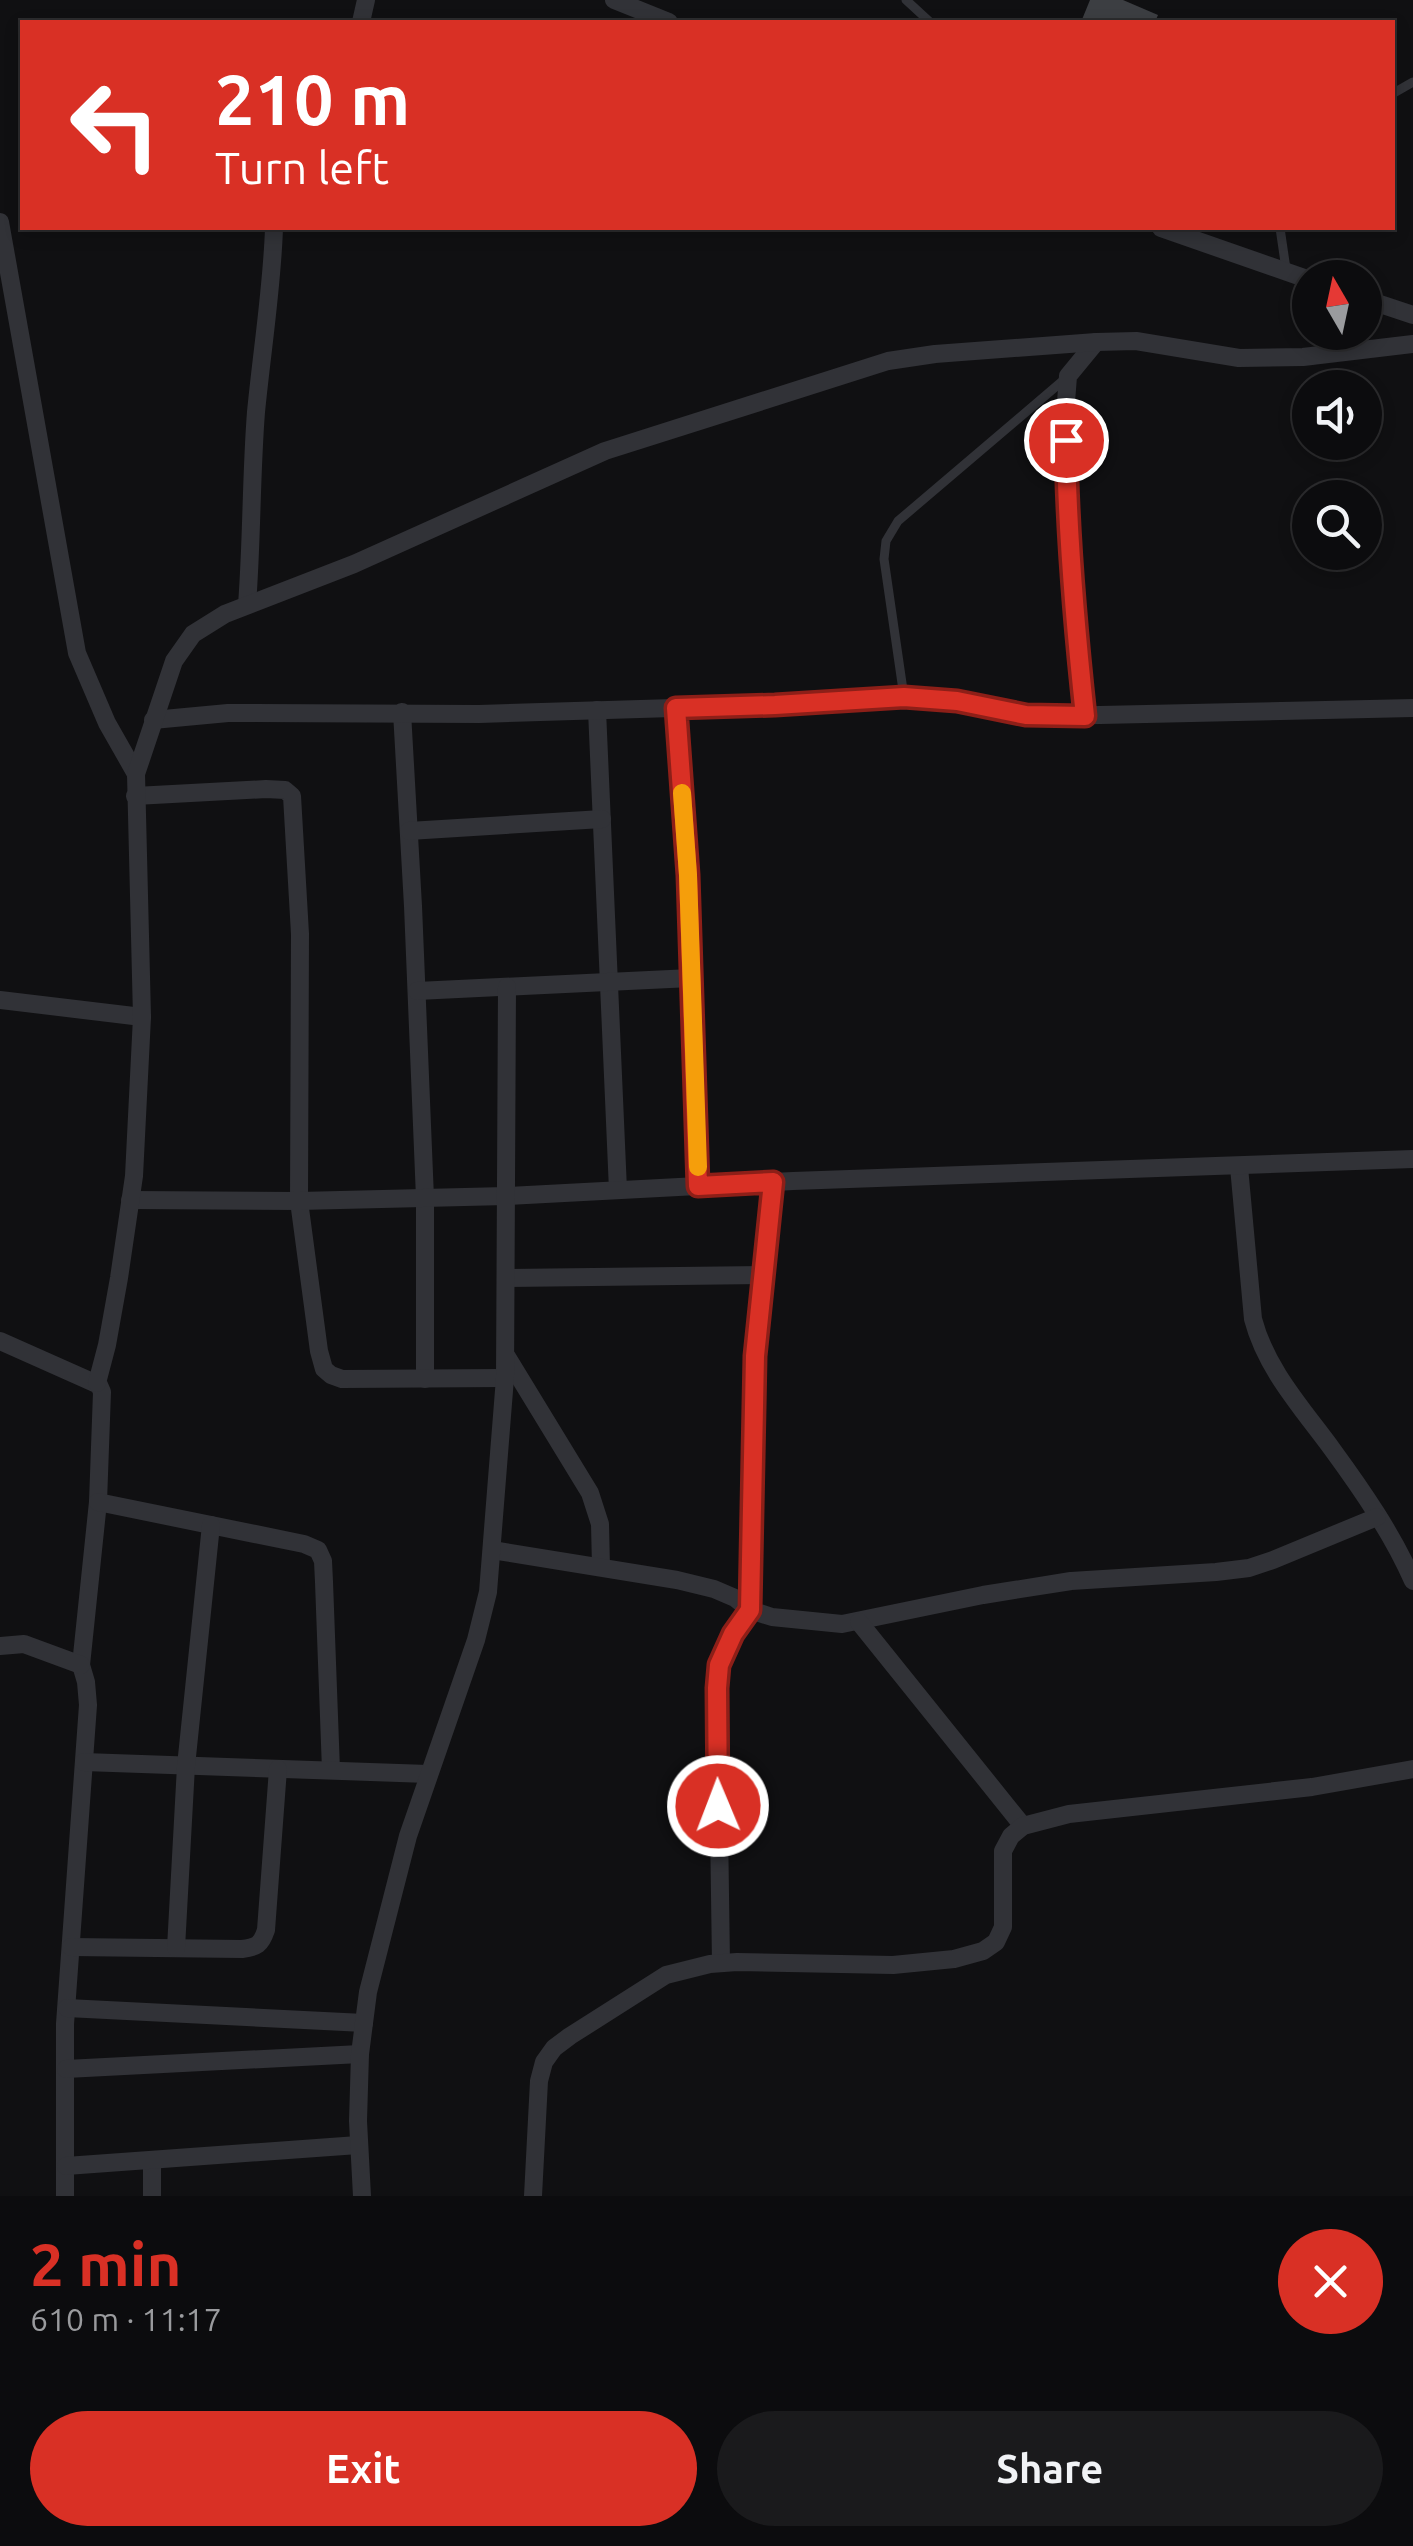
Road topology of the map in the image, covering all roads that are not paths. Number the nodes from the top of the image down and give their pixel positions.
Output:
1 (614, 0) edge
2 (906, 0) edge
3 (664, 20) edge
4 (928, 20) edge
5 (0, 222) edge
6 (274, 230) edge
7 (1167, 230) edge
8 (1280, 230) edge
9 (1286, 272) junction
10 (1292, 274) edge
11 (1382, 304) edge
12 (1413, 315) edge
13 (1096, 342) junction
14 (1413, 344) edge
15 (1068, 376) junction
16 (247, 604) junction
17 (904, 697) junction
18 (676, 708) junction
19 (1413, 708) edge
20 (596, 710) junction
21 (402, 712) junction
22 (1085, 716) junction
23 (153, 720) junction
24 (136, 774) junction
25 (135, 796) junction
26 (602, 819) junction
27 (409, 831) junction
28 (692, 978) junction
29 (610, 983) junction
30 (507, 988) junction
31 (417, 991) junction
32 (0, 1000) edge
33 (142, 1017) junction
34 (1413, 1159) edge
35 (1239, 1167) junction
36 (773, 1182) junction
37 (698, 1186) junction
38 (618, 1190) junction
39 (506, 1196) junction
40 (425, 1198) junction
41 (130, 1200) junction
42 (299, 1201) junction
43 (763, 1274) junction
44 (506, 1278) junction
45 (0, 1341) edge
46 (506, 1356) junction
47 (424, 1378) junction
48 (505, 1378) junction
49 (96, 1384) junction
50 (98, 1502) junction
51 (1377, 1517) junction
52 (211, 1524) junction
53 (492, 1550) junction
54 (601, 1567) junction
55 (1413, 1581) edge
56 (750, 1610) junction
57 (858, 1622) junction
58 (0, 1646) edge
59 (81, 1665) junction
60 (84, 1762) junction
61 (186, 1766) junction
62 (278, 1769) junction
63 (1413, 1769) edge
64 (331, 1770) junction
65 (428, 1774) junction
66 (1023, 1826) junction
67 (71, 1947) junction
68 (176, 1948) junction
69 (721, 1963) junction
70 (67, 2008) junction
71 (364, 2023) junction
72 (360, 2054) junction
73 (66, 2069) junction
74 (358, 2145) junction
75 (152, 2160) junction
76 (66, 2166) junction
77 (65, 2196) edge
78 (152, 2196) edge
79 (362, 2196) edge
80 (533, 2196) edge

1 - 3 street
2 - 4 lane
5 - 24 street
6 - 16 street
7 - 9 street
8 - 9 lane
9 - 10 street
11 - 12 street
13 - 14 street
13 - 15 street
13 - 16 street
15 - 17 lane
15 - 22 street
16 - 23 street
17 - 18 street
17 - 22 street
18 - 20 street
18 - 28 street
19 - 22 street
20 - 21 street
20 - 26 street
21 - 23 street
21 - 27 street
23 - 24 street
24 - 25 street
25 - 33 street
25 - 42 street
26 - 27 street
26 - 29 street
27 - 31 street
28 - 29 street
28 - 37 street
29 - 30 street
29 - 38 street
30 - 31 street
30 - 39 street
31 - 40 street
32 - 33 street
33 - 41 street
34 - 35 street
35 - 36 street
35 - 51 street
36 - 37 street
36 - 43 street
37 - 38 street
38 - 39 street
39 - 40 street
39 - 44 street
40 - 42 street
40 - 47 street
41 - 42 street
41 - 49 street
42 - 47 street
43 - 44 street
43 - 56 street
44 - 46 street
45 - 49 street
46 - 48 street
46 - 54 street
47 - 48 street
48 - 53 street
49 - 50 street
50 - 52 street
50 - 59 street
51 - 55 street
51 - 57 street
52 - 61 street
52 - 64 street
53 - 54 street
53 - 65 street
54 - 56 street
56 - 57 street
56 - 69 street
57 - 66 street
58 - 59 street
59 - 60 street
60 - 61 street
60 - 67 street
61 - 62 street
61 - 68 street
62 - 64 street
62 - 68 street
63 - 66 street
64 - 65 street
65 - 71 street
66 - 69 street
67 - 68 street
67 - 70 street
69 - 80 street
70 - 71 street
70 - 73 street
71 - 72 street
72 - 73 street
72 - 74 street
73 - 76 street
74 - 75 street
74 - 79 street
75 - 76 street
75 - 78 street
76 - 77 street

